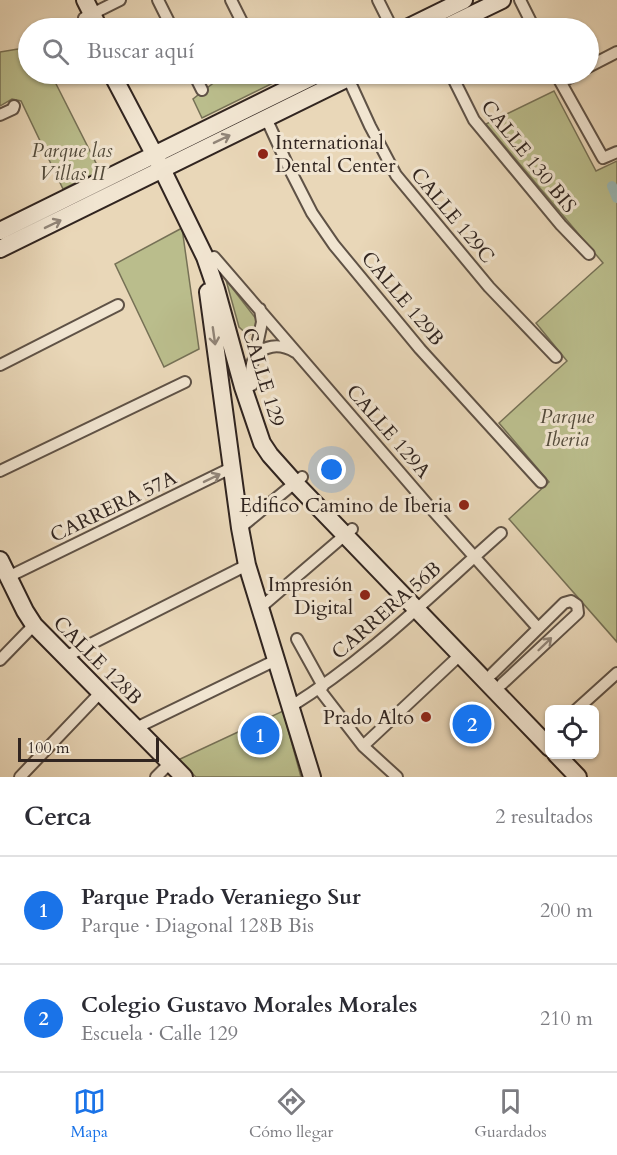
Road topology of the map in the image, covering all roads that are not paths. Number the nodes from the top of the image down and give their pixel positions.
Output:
1 (75, 0) edge
2 (120, 0) edge
3 (158, 0) edge
4 (231, 0) edge
5 (378, 0) edge
6 (464, 0) edge
7 (502, 0) edge
8 (520, 0) edge
9 (90, 18) edge
10 (167, 18) edge
11 (240, 18) edge
12 (387, 18) edge
13 (427, 18) edge
14 (465, 18) edge
15 (529, 18) edge
16 (617, 52) edge
17 (599, 61) edge
18 (118, 84) edge
19 (128, 84) edge
20 (199, 84) edge
21 (300, 84) edge
22 (335, 84) edge
23 (355, 84) edge
24 (456, 84) edge
25 (562, 84) edge
26 (202, 90) dead end
27 (14, 106) dead end
28 (0, 115) edge
29 (266, 117) junction
30 (617, 152) edge
31 (162, 160) junction
32 (0, 231) edge
33 (0, 249) edge
34 (589, 254) dead end
35 (210, 257) junction
36 (118, 305) dead end
37 (260, 309) junction
38 (300, 356) junction
39 (556, 357) dead end
40 (253, 362) junction
41 (0, 365) edge
42 (185, 381) dead end
43 (252, 385) junction
44 (233, 467) junction
45 (0, 471) edge
46 (298, 480) junction
47 (541, 482) dead end
48 (240, 528) junction
49 (349, 532) junction
50 (501, 533) dead end
51 (474, 557) junction
52 (0, 560) edge
53 (248, 565) junction
54 (8, 577) junction
55 (420, 606) junction
56 (260, 608) junction
57 (34, 625) junction
58 (538, 628) junction
59 (297, 639) dead end
60 (460, 655) junction
61 (65, 657) junction
62 (0, 660) edge
63 (276, 660) junction
64 (617, 673) edge
65 (497, 679) junction
66 (321, 688) junction
67 (100, 693) junction
68 (582, 705) edge
69 (290, 707) junction
70 (136, 728) junction
71 (545, 729) edge
72 (545, 744) edge
73 (363, 746) junction
74 (561, 759) edge
75 (575, 759) edge
76 (170, 763) junction
77 (20, 777) edge
78 (156, 777) edge
79 (184, 777) edge
80 (312, 777) edge
81 (397, 777) edge
82 (578, 777) edge
83 (592, 777) edge

1 - 9 main road
2 - 9 street
3 - 10 street
4 - 11 street
5 - 12 street
6 - 13 main road
7 - 14 main road
8 - 15 street
16 - 17 street
18 - 31 main road, CALLE 129
19 - 31 main road, CALLE 129
20 - 26 street
21 - 31 main road
22 - 29 main road
23 - 39 street, CALLE 129C
24 - 34 street, CALLE 130 BIS
25 - 30 street
27 - 28 street
31 -> 29 main road
29 - 47 street, CALLE 129B
31 - 32 main road
33 -> 31 main road
31 - 35 main road, CALLE 129
35 - 37 street, CALLE 129A
35 - 43 main road, CALLE 129
35 -> 44 main road
35 - 46 main road, CALLE 129
36 - 41 street
37 - 38 street, CALLE 129A
37 - 40 street
38 - 40 street, CALLE 129
38 - 51 street, CALLE 129A
40 - 43 street, CALLE 129
42 - 45 street
43 - 46 main road, CALLE 129
44 - 48 main road
54 -> 44 street, CARRERA 57A
46 - 48 street
46 - 49 main road, CALLE 129
48 - 53 main road
49 - 55 main road, CALLE 129
49 - 56 street
50 - 51 street, CARRERA 56B
51 - 55 street, CARRERA 56B
51 - 58 street, CALLE 129A
52 - 54 main road, CALLE 128B
53 - 56 main road
53 - 61 street
54 - 57 main road, CALLE 128B
55 - 60 main road, CALLE 129
55 - 65 main road, CALLE 129
55 - 66 street, CARRERA 56B
56 - 63 main road
57 - 61 main road, CALLE 128B
57 - 62 street
58 - 65 street
65 -> 58 street
59 - 66 street
60 - 72 main road, CALLE 129
60 - 73 street
61 - 67 main road, CALLE 128B
63 - 69 main road
63 - 70 street
64 - 68 street
65 - 71 main road, CALLE 129
66 - 69 street, CARRERA 56B
66 - 73 street
67 - 70 main road, CALLE 128B
67 - 77 street
69 - 80 main road
70 - 76 main road, CALLE 128B
73 - 81 street
74 - 82 main road
75 - 83 main road
76 - 78 street
76 - 79 main road, CALLE 128B

